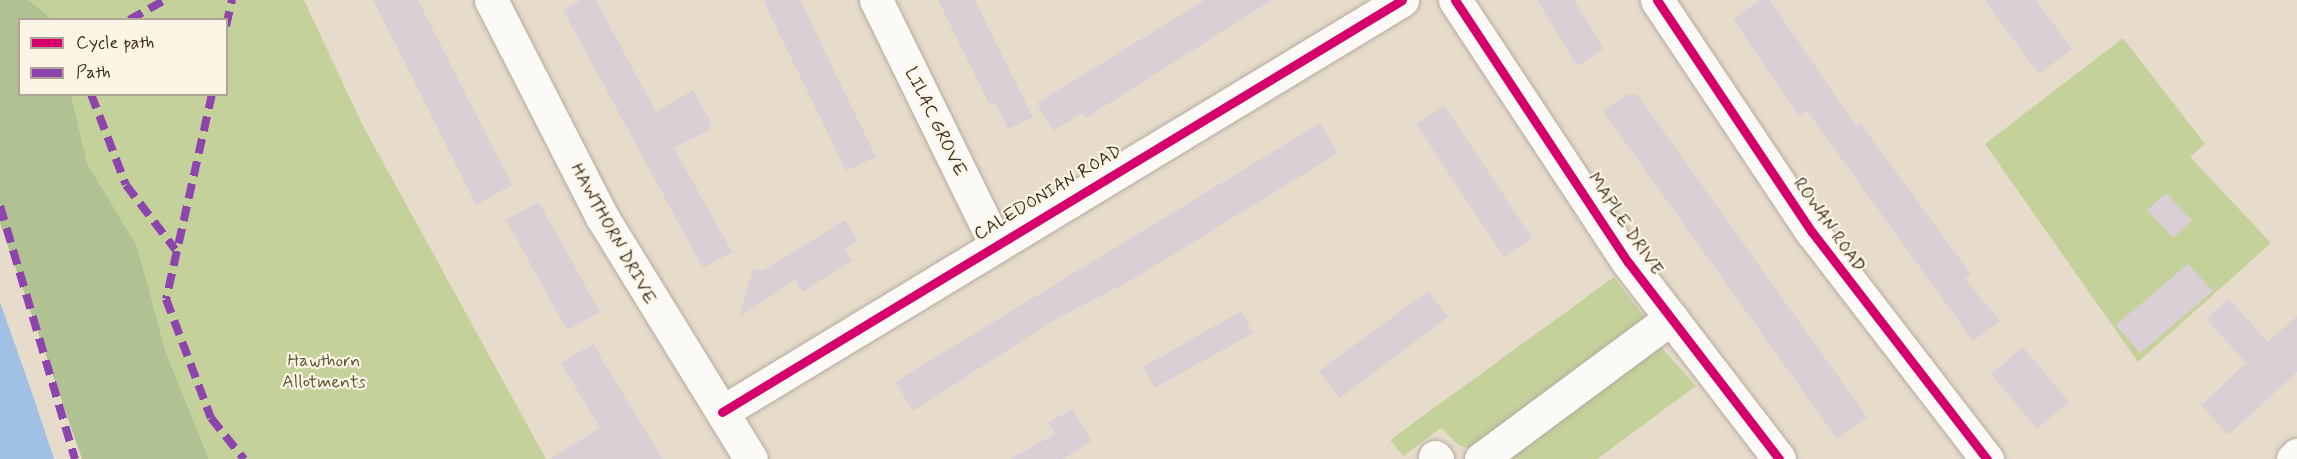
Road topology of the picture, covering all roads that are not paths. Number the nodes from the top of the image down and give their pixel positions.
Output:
1 (491, 0) edge
2 (876, 0) edge
3 (1455, 0) edge
4 (1657, 0) edge
5 (1395, 2) edge
6 (995, 243) junction
7 (1671, 318) junction
8 (722, 412) junction
9 (2297, 456) edge
10 (750, 459) edge
11 (1481, 459) edge
12 (1779, 459) edge
13 (1987, 459) edge
14 (2293, 459) edge

1 - 8 street, HAWTHORN DRIVE
2 - 6 street, LILAC GROVE
3 - 7 street, MAPLE DRIVE
4 - 13 street, ROWAN ROAD
5 - 6 street, CALEDONIAN ROAD
6 - 8 street, CALEDONIAN ROAD
7 - 11 street
7 - 12 street, MAPLE DRIVE
8 - 10 street, HAWTHORN DRIVE
9 - 14 street

